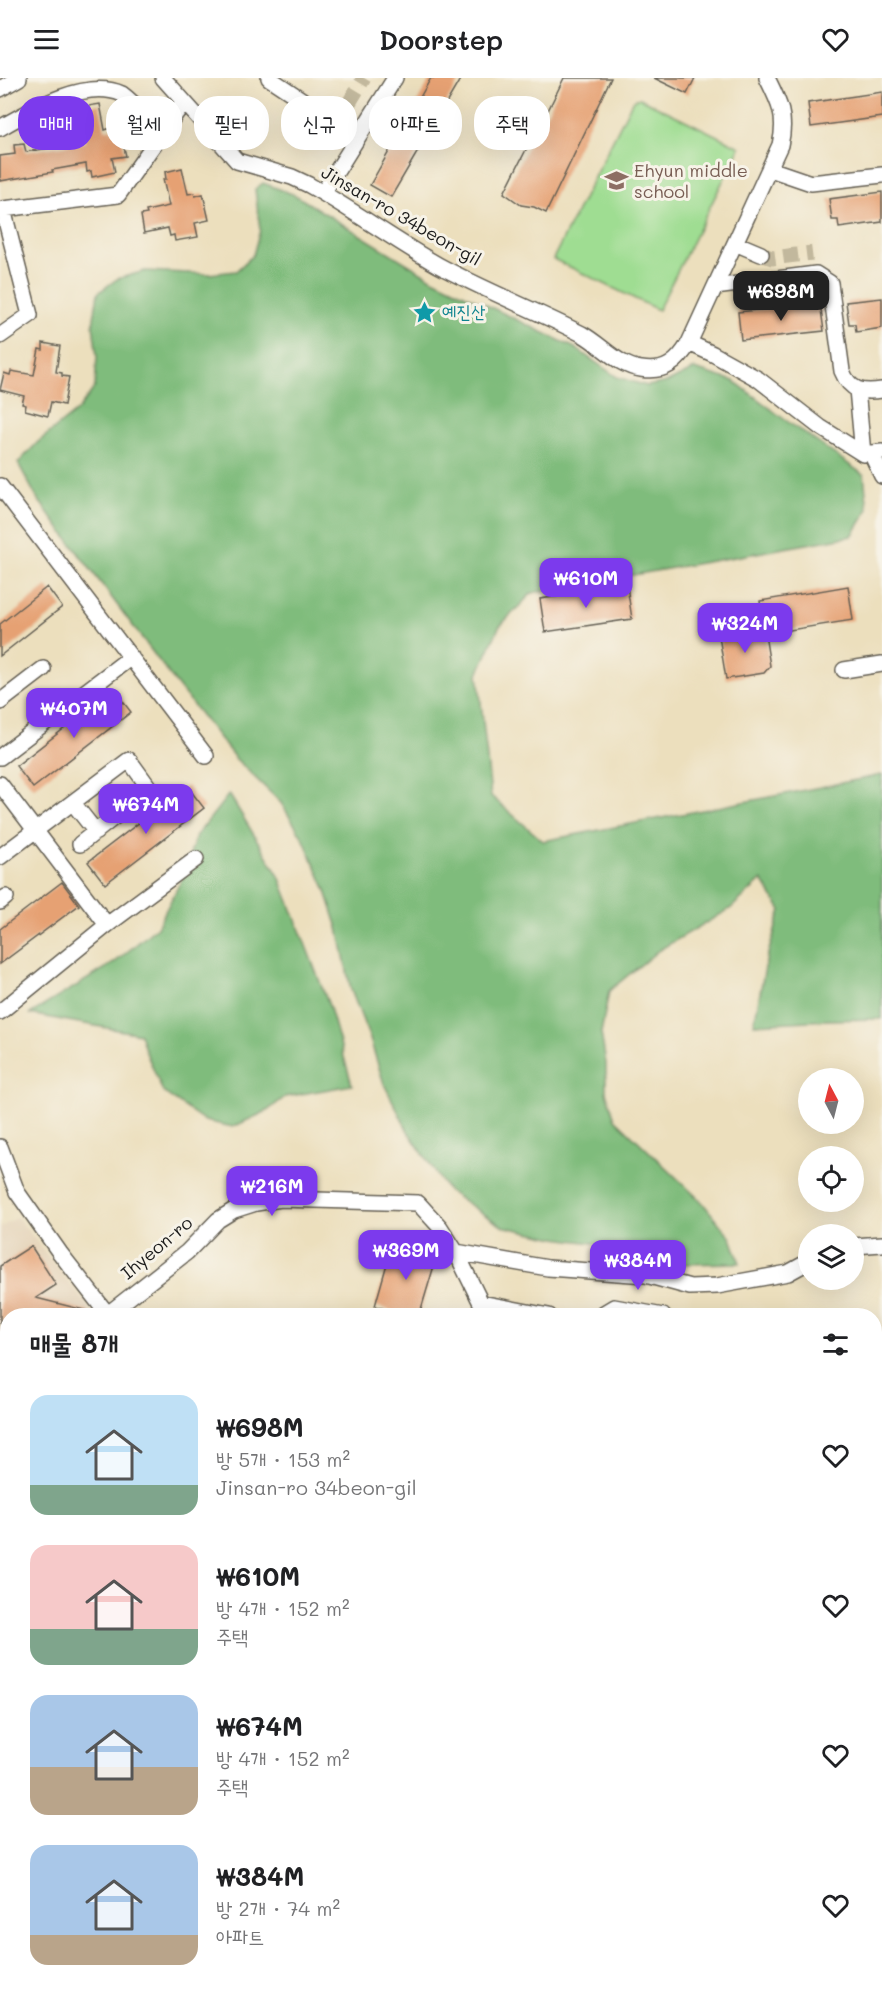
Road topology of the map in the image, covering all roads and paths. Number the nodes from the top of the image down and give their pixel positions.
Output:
1 (18, 78) edge
2 (162, 78) edge
3 (268, 78) edge
4 (395, 78) edge
5 (767, 78) edge
6 (0, 89) edge
7 (124, 96) edge
8 (184, 102) junction
9 (182, 105) edge
10 (0, 128) edge
11 (358, 138) junction
12 (150, 150) edge
13 (770, 168) junction
14 (879, 175) edge
15 (323, 193) junction
16 (2, 210) edge
17 (735, 243) junction
18 (761, 254) tunnel mouth
19 (715, 287) junction
20 (0, 336) edge
21 (691, 339) junction
22 (856, 389) junction
23 (882, 390) edge
24 (872, 453) edge
25 (882, 476) edge
26 (0, 486) edge
27 (131, 657) junction
28 (882, 664) edge
29 (43, 669) dead end
30 (844, 670) dead end
31 (0, 702) edge
32 (206, 756) dead end
33 (0, 757) edge
34 (0, 784) edge
35 (73, 803) junction
36 (36, 830) junction
37 (96, 832) junction
38 (80, 844) dead end
39 (0, 857) edge
40 (196, 859) dead end
41 (107, 925) junction
42 (0, 1012) edge
43 (0, 1147) edge
44 (882, 1244) edge
45 (864, 1245) edge
46 (456, 1252) junction
47 (798, 1268) edge
48 (103, 1308) edge
49 (118, 1308) edge
50 (507, 1308) edge

1 - 6 street
2 - 8 street, Jinsan-ro 34beon-gil
3 - 11 street
4 - 11 street
5 - 13 street
7 - 10 street
8 - 9 street
8 - 15 street, Jinsan-ro 34beon-gil
11 - 15 street
12 - 16 street
13 - 14 street
13 - 17 street
15 - 21 street, Jinsan-ro 34beon-gil
16 - 20 street
17 - 18 street
17 - 19 street
19 - 21 street
19 - 22 street
21 - 24 street
22 - 23 street
22 - 24 street
24 - 25 street
26 - 27 street
27 - 32 street
27 - 33 street
28 - 30 street
29 - 31 street
34 - 36 street
35 - 36 street
35 - 37 street
35 - 37 street
36 - 39 street
36 - 41 street
37 - 38 street
40 - 41 street
41 - 42 street
43 - 48 street, Ihyeon-ro
44 - 45 street
46 - 47 street
46 - 49 street, Ihyeon-ro
46 - 50 street

